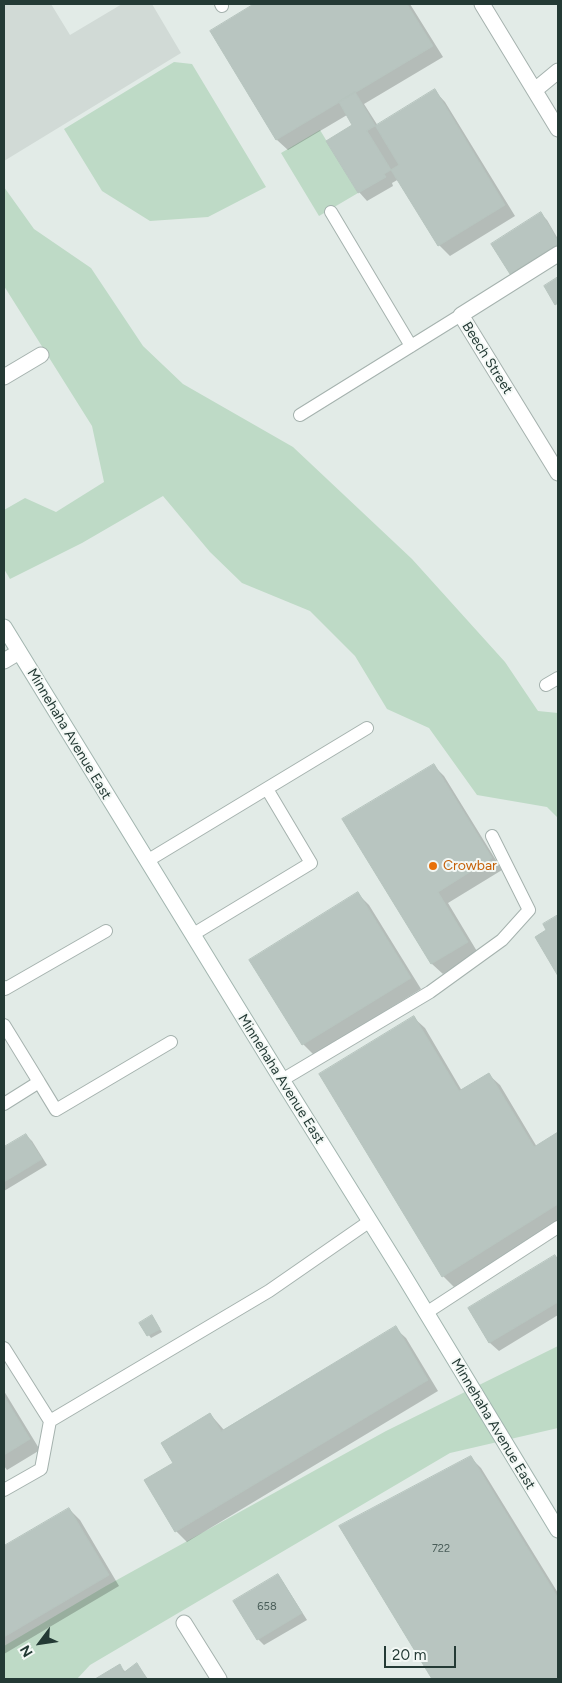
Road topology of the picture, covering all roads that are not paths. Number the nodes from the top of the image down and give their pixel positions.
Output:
1 (482, 4) edge
2 (558, 71) edge
3 (535, 90) junction
4 (558, 129) edge
5 (331, 212) dead end
6 (558, 254) edge
7 (461, 315) junction
8 (412, 346) junction
9 (41, 355) dead end
10 (4, 377) edge
11 (300, 415) dead end
12 (558, 473) edge
13 (4, 628) edge
14 (19, 652) junction
15 (4, 661) edge
16 (558, 678) edge
17 (546, 685) dead end
18 (367, 728) dead end
19 (267, 789) junction
20 (492, 836) dead end
21 (147, 861) junction
22 (106, 931) dead end
23 (192, 935) junction
24 (4, 990) edge
25 (4, 1026) edge
26 (171, 1042) dead end
27 (282, 1080) junction
28 (39, 1082) junction
29 (4, 1104) edge
30 (370, 1222) junction
31 (558, 1227) edge
32 (426, 1313) junction
33 (4, 1348) edge
34 (50, 1421) junction
35 (4, 1490) edge
36 (558, 1530) edge
37 (184, 1623) dead end
38 (219, 1679) edge

1 - 3 street
2 - 3 street
3 - 4 street
5 - 8 lane
6 - 7 street, Beech Street
7 - 8 lane
7 - 12 street, Beech Street
8 - 11 lane
9 - 10 street
13 - 14 street, Minnehaha Avenue East
14 - 15 street
14 - 21 street, Minnehaha Avenue East
16 - 17 lane
18 - 19 lane
19 - 21 lane
19 - 23 lane
20 - 27 lane
21 - 23 street, Minnehaha Avenue East
22 - 24 lane
23 - 27 street, Minnehaha Avenue East
25 - 28 lane
26 - 28 lane
27 - 30 street, Minnehaha Avenue East
28 - 29 lane
30 - 32 street, Minnehaha Avenue East
30 - 34 lane
31 - 32 lane
32 - 36 street, Minnehaha Avenue East
33 - 34 lane
34 - 35 lane
37 - 38 street

